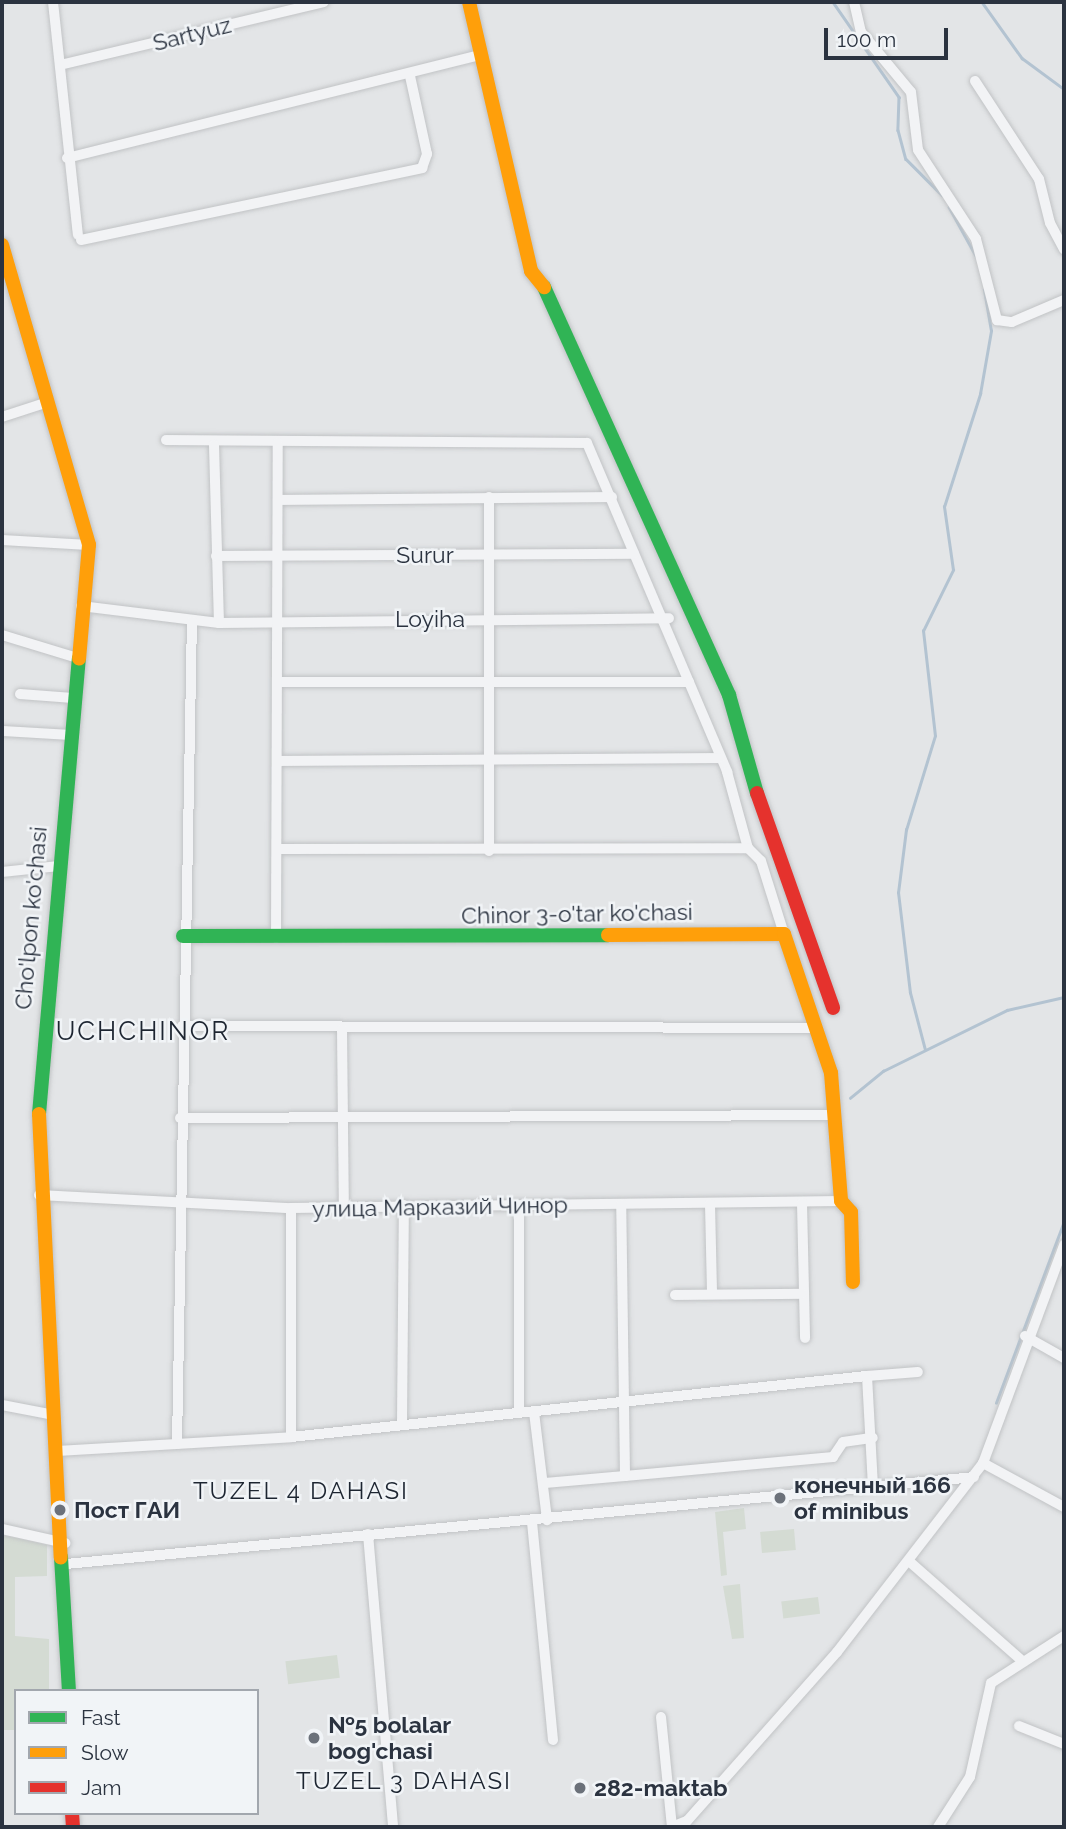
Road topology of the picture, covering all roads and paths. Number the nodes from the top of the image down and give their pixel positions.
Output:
1 (53, 2) edge
2 (324, 2) edge
3 (469, 2) edge
4 (854, 2) edge
5 (481, 55) junction
6 (60, 65) junction
7 (410, 76) junction
8 (975, 81) dead end
9 (67, 158) junction
10 (2, 245) edge
11 (1064, 249) edge
12 (7, 288) edge
13 (1064, 300) edge
14 (45, 402) junction
15 (2, 417) edge
16 (166, 440) dead end
17 (278, 443) junction
18 (215, 445) junction
19 (489, 497) junction
20 (612, 497) junction
21 (278, 500) junction
22 (2, 541) edge
23 (89, 545) junction
24 (634, 554) junction
25 (489, 555) junction
26 (216, 556) junction
27 (278, 556) junction
28 (81, 606) junction
29 (665, 618) junction
30 (279, 619) junction
31 (489, 619) junction
32 (192, 621) junction
33 (219, 623) junction
34 (2, 635) edge
35 (77, 658) junction
36 (279, 682) junction
37 (489, 682) junction
38 (689, 682) junction
39 (20, 694) dead end
40 (73, 698) junction
41 (3, 731) edge
42 (71, 735) junction
43 (720, 758) junction
44 (489, 760) junction
45 (279, 761) junction
46 (748, 848) junction
47 (279, 849) junction
48 (489, 851) junction
49 (59, 866) junction
50 (2, 872) edge
51 (784, 934) junction
52 (183, 936) junction
53 (276, 938) junction
54 (810, 945) junction
55 (789, 950) junction
56 (833, 1008) dead end
57 (181, 1026) junction
58 (815, 1028) junction
59 (342, 1029) junction
60 (836, 1115) junction
61 (180, 1118) junction
62 (341, 1119) junction
63 (39, 1195) junction
64 (841, 1201) junction
65 (802, 1203) junction
66 (621, 1204) junction
67 (404, 1205) junction
68 (710, 1205) junction
69 (178, 1206) junction
70 (344, 1206) junction
71 (519, 1207) junction
72 (291, 1208) junction
73 (1064, 1245) edge
74 (853, 1282) dead end
75 (712, 1294) junction
76 (802, 1294) junction
77 (675, 1295) dead end
78 (1026, 1336) junction
79 (805, 1338) dead end
80 (1064, 1357) edge
81 (918, 1372) dead end
82 (870, 1376) junction
83 (621, 1402) junction
84 (2, 1405) edge
85 (534, 1412) junction
86 (519, 1413) junction
87 (54, 1415) junction
88 (402, 1423) junction
89 (291, 1437) junction
90 (873, 1438) junction
91 (177, 1444) junction
92 (58, 1451) junction
93 (984, 1463) junction
94 (625, 1476) junction
95 (974, 1477) junction
96 (545, 1483) junction
97 (873, 1487) junction
98 (1064, 1507) edge
99 (547, 1520) junction
100 (532, 1522) junction
101 (2, 1529) edge
102 (368, 1534) junction
103 (65, 1543) junction
104 (910, 1562) junction
105 (66, 1564) junction
106 (1064, 1636) edge
107 (1020, 1659) junction
108 (69, 1689) edge
109 (660, 1717) dead end
110 (1019, 1726) dead end
111 (553, 1740) dead end
112 (1064, 1744) edge
113 (393, 1827) edge
114 (938, 1827) edge

1 - 6 street
2 - 6 street, Sartyuz
3 - 5 street
4 - 13 street
5 - 7 street
5 - 54 street
6 - 9 street
7 - 9 street
7 - 9 street
8 - 11 street
10 - 12 street, Cho'lpon ko'chasi
12 - 14 street, Cho'lpon ko'chasi
14 - 15 street
14 - 23 street, Cho'lpon ko'chasi
16 - 18 street
17 - 18 street
17 - 20 street
17 - 21 street
18 - 26 street
19 - 20 street
19 - 21 street
19 - 25 street
20 - 24 street
21 - 27 street
22 - 23 street
23 - 28 street, Cho'lpon ko'chasi
24 - 25 street, Surur
24 - 29 street
25 - 27 street, Surur
25 - 31 street
26 - 27 street, Surur
26 - 33 street
27 - 30 street
28 - 32 street, Loyiha
28 - 35 street, Cho'lpon ko'chasi
29 - 31 street, Loyiha
29 - 38 street
30 - 31 street, Loyiha
30 - 33 street, Loyiha
30 - 36 street
31 - 37 street
32 - 33 street, Loyiha
32 - 52 street
34 - 35 street
35 - 40 street, Cho'lpon ko'chasi
36 - 37 street
36 - 45 street
37 - 38 street
37 - 44 street
38 - 43 street
39 - 40 street
40 - 42 street, Cho'lpon ko'chasi
41 - 42 street
42 - 49 street, Cho'lpon ko'chasi
43 - 44 street
43 - 46 street
44 - 45 street
44 - 48 street
45 - 47 street
46 - 48 street
46 - 51 street
47 - 48 street
47 - 53 street
49 - 50 street
49 - 63 street, Cho'lpon ko'chasi
51 - 53 street, Chinor 3-o'tar ko'chasi
51 - 55 street
52 - 53 street, Chinor 3-o'tar ko'chasi
52 - 57 street
54 - 55 street
54 - 56 street
55 - 58 street
57 - 59 street
57 - 61 street
58 - 59 street
58 - 60 street
59 - 62 street
60 - 62 street
60 - 64 street
61 - 62 street
61 - 69 street
62 - 70 street
63 - 69 street, улица Марказий Чинор
63 - 87 street, Cho'lpon ko'chasi
64 - 65 street, улица Марказий Чинор
64 - 74 street
65 - 68 street, улица Марказий Чинор
65 - 76 street
66 - 68 street, улица Марказий Чинор
66 - 71 street, улица Марказий Чинор
66 - 83 street
67 - 70 street, улица Марказий Чинор
67 - 71 street, улица Марказий Чинор
67 - 88 street
68 - 75 street
69 - 72 street, улица Марказий Чинор
69 - 91 street
70 - 72 street, улица Марказий Чинор
71 - 86 street
72 - 89 street
73 - 78 street
75 - 76 street
75 - 77 street
76 - 79 street
78 - 80 street
78 - 93 street
81 - 82 street
82 - 83 street
82 - 90 street
83 - 85 street
83 - 94 street
84 - 87 street
85 - 86 street
85 - 96 street
86 - 88 street
87 - 92 street, Cho'lpon ko'chasi
88 - 89 street
89 - 91 street
90 - 94 street
90 - 97 street
91 - 92 street
92 - 103 street, Cho'lpon ko'chasi
93 - 95 street
93 - 98 street
94 - 96 street
95 - 97 street
95 - 104 street
96 - 99 street
97 - 99 street
99 - 100 street
100 - 102 street
100 - 111 street
101 - 103 street
102 - 105 street
102 - 113 street
103 - 105 street, Cho'lpon ko'chasi
104 - 107 street
104 - 109 street
105 - 108 street, Cho'lpon ko'chasi
106 - 107 street
107 - 114 street
110 - 112 street

